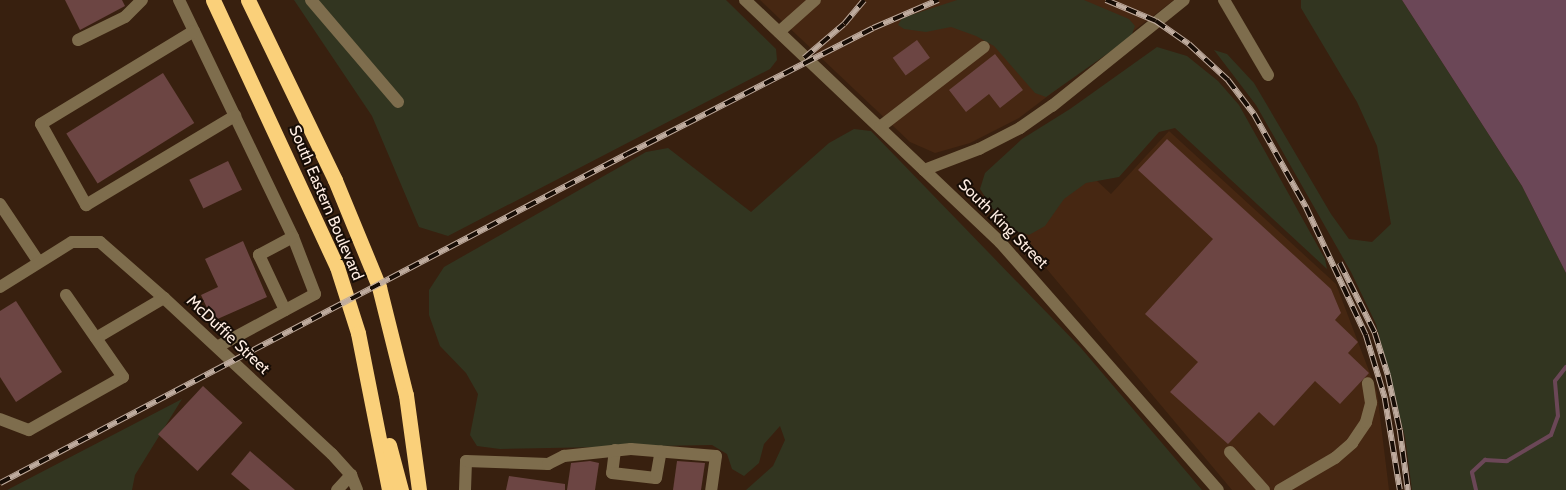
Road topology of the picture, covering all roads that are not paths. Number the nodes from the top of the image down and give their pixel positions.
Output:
1 (142, 0) edge
2 (179, 0) edge
3 (212, 0) edge
4 (248, 0) edge
5 (311, 0) edge
6 (745, 0) edge
7 (815, 0) edge
8 (1184, 0) edge
9 (1224, 0) edge
10 (194, 31) junction
11 (779, 32) junction
12 (78, 40) dead end
13 (984, 47) dead end
14 (1268, 76) dead end
15 (398, 102) dead end
16 (235, 116) junction
17 (880, 127) junction
18 (924, 170) junction
19 (0, 204) edge
20 (293, 237) junction
21 (38, 261) junction
22 (0, 287) edge
23 (66, 295) dead end
24 (164, 298) junction
25 (285, 310) junction
26 (96, 338) junction
27 (217, 347) junction
28 (1368, 383) dead end
29 (369, 384) junction
30 (0, 419) edge
31 (615, 450) junction
32 (662, 451) junction
33 (1230, 452) dead end
34 (351, 475) junction
35 (338, 490) edge
36 (357, 490) edge
37 (389, 490) edge
38 (401, 490) edge
39 (419, 490) edge
40 (465, 490) edge
41 (711, 490) edge
42 (1218, 490) edge
43 (1264, 490) edge
44 (1280, 490) edge

1 - 12 street
2 - 10 street
3 - 29 highway, South Eastern Boulevard
4 - 39 highway, South Eastern Boulevard
5 - 15 street
6 - 11 street, South King Street
7 - 11 street
8 - 18 street
9 - 14 street
10 - 16 street
10 - 16 street
11 - 17 street, South King Street
13 - 17 street
16 - 20 street
17 - 18 street, South King Street
18 - 42 street, South King Street
19 - 21 street
20 - 25 street
20 - 25 street
21 - 22 street
21 - 24 street, McDuffie Street
23 - 26 street
24 - 26 street
24 - 27 street, McDuffie Street
25 - 27 street
26 - 30 street
27 - 34 street, McDuffie Street
28 - 44 street
29 - 37 highway, South Eastern Boulevard
29 - 38 highway
31 - 32 street
31 - 32 street
31 - 40 street
32 - 41 street
33 - 43 street
34 - 35 street
34 - 36 street

